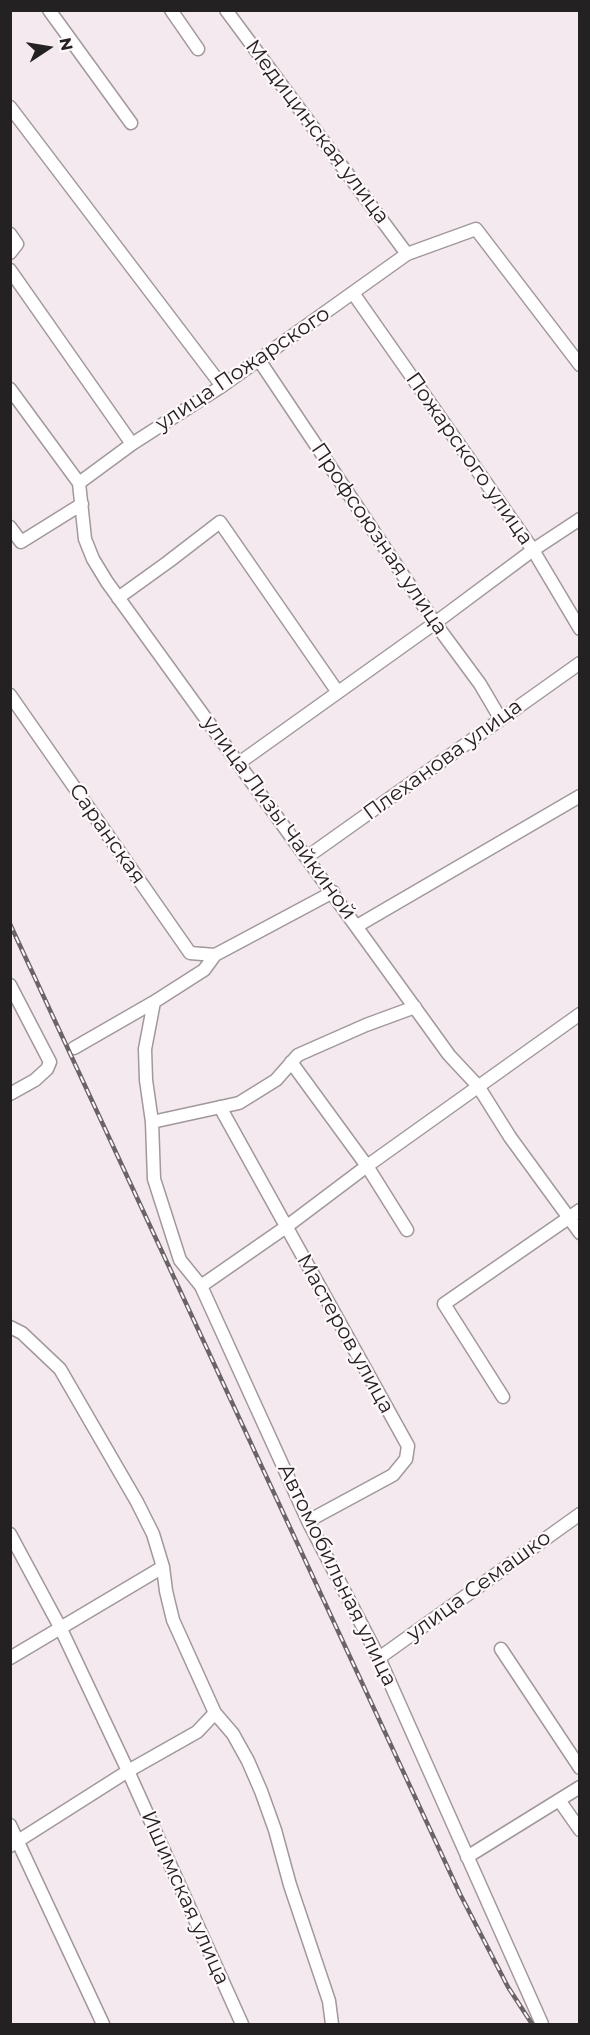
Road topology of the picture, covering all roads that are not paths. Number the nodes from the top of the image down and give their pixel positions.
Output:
1 (49, 10) edge
2 (171, 10) edge
3 (226, 10) edge
4 (198, 49) dead end
5 (10, 107) edge
6 (131, 123) dead end
7 (10, 234) edge
8 (10, 253) edge
9 (408, 254) junction
10 (10, 270) edge
11 (353, 293) junction
12 (259, 360) junction
13 (579, 366) edge
14 (222, 386) junction
15 (10, 389) edge
16 (132, 444) junction
17 (79, 483) junction
18 (82, 504) junction
19 (579, 519) edge
20 (10, 528) edge
21 (16, 545) edge
22 (533, 550) junction
23 (118, 598) junction
24 (435, 623) junction
25 (579, 629) edge
26 (579, 663) edge
27 (337, 691) junction
28 (10, 695) edge
29 (500, 718) junction
30 (239, 763) junction
31 (579, 796) edge
32 (307, 857) junction
33 (333, 892) junction
34 (357, 926) junction
35 (215, 955) junction
36 (10, 985) edge
37 (154, 1002) junction
38 (415, 1007) junction
39 (579, 1014) edge
40 (74, 1048) dead end
41 (291, 1062) junction
42 (478, 1086) junction
43 (10, 1094) edge
44 (220, 1107) junction
45 (152, 1122) junction
46 (367, 1166) junction
47 (579, 1210) edge
48 (568, 1218) junction
49 (286, 1227) junction
50 (407, 1230) dead end
51 (579, 1233) edge
52 (201, 1286) junction
53 (10, 1327) edge
54 (503, 1397) dead end
55 (579, 1514) edge
56 (308, 1521) junction
57 (10, 1534) edge
58 (163, 1567) junction
59 (60, 1628) junction
60 (501, 1649) dead end
61 (10, 1658) edge
62 (379, 1658) junction
63 (215, 1713) junction
64 (579, 1767) edge
65 (128, 1771) junction
66 (579, 1787) edge
67 (559, 1800) junction
68 (10, 1825) edge
69 (579, 1830) edge
70 (15, 1844) edge
71 (467, 1857) junction
72 (103, 2025) edge
73 (242, 2025) edge
74 (332, 2025) edge
75 (542, 2025) edge

1 - 6 street
2 - 4 street
3 - 9 street, Медицинская улица
5 - 14 street
7 - 8 street
9 - 11 street, улица Пожарского
9 - 13 street
10 - 16 street
11 - 12 street, улица Пожарского
11 - 22 street, Пожарского улица
12 - 14 street, улица Пожарского
12 - 24 street, Профсоюзная улица
14 - 16 street, улица Пожарского
15 - 17 street, улица Лизы Чайкиной
16 - 17 street, улица Пожарского
17 - 18 street, улица Лизы Чайкиной
18 - 21 street
18 - 23 street, улица Лизы Чайкиной
19 - 22 street
20 - 21 street
22 - 24 street
22 - 25 street, Пожарского улица
23 - 27 street
23 - 30 street, улица Лизы Чайкиной
24 - 27 street
24 - 29 street, Профсоюзная улица
26 - 29 street, Плеханова улица
27 - 30 street
28 - 35 street, Саранская
29 - 32 street, Плеханова улица
30 - 32 street, улица Лизы Чайкиной
31 - 34 street
32 - 33 street, улица Лизы Чайкиной
33 - 34 street, улица Лизы Чайкиной
33 - 35 street
34 - 38 street, улица Лизы Чайкиной
35 - 37 street
36 - 43 street
37 - 40 street
37 - 45 street, Автомобильная улица
38 - 41 street
38 - 42 street, улица Лизы Чайкиной
39 - 42 street
41 - 44 street
41 - 46 street
42 - 46 street
42 - 48 street, улица Лизы Чайкиной
44 - 45 street
44 - 49 street, Мастеров улица
45 - 52 street, Автомобильная улица
46 - 49 street
46 - 50 street
47 - 48 street
48 - 51 street, улица Лизы Чайкиной
48 - 54 street
49 - 52 street
49 - 56 street, Мастеров улица
52 - 56 street, Автомобильная улица
53 - 58 street
55 - 62 street, улица Семашко
56 - 62 street, Автомобильная улица
57 - 59 street, Ишимская улица
58 - 59 street
58 - 63 street
59 - 61 street
59 - 65 street, Ишимская улица
60 - 64 street
62 - 71 street, Автомобильная улица
63 - 65 street
63 - 74 street
65 - 70 street
65 - 73 street, Ишимская улица
66 - 67 street
67 - 69 street
67 - 71 street
68 - 70 street
70 - 72 street
71 - 75 street, Автомобильная улица

